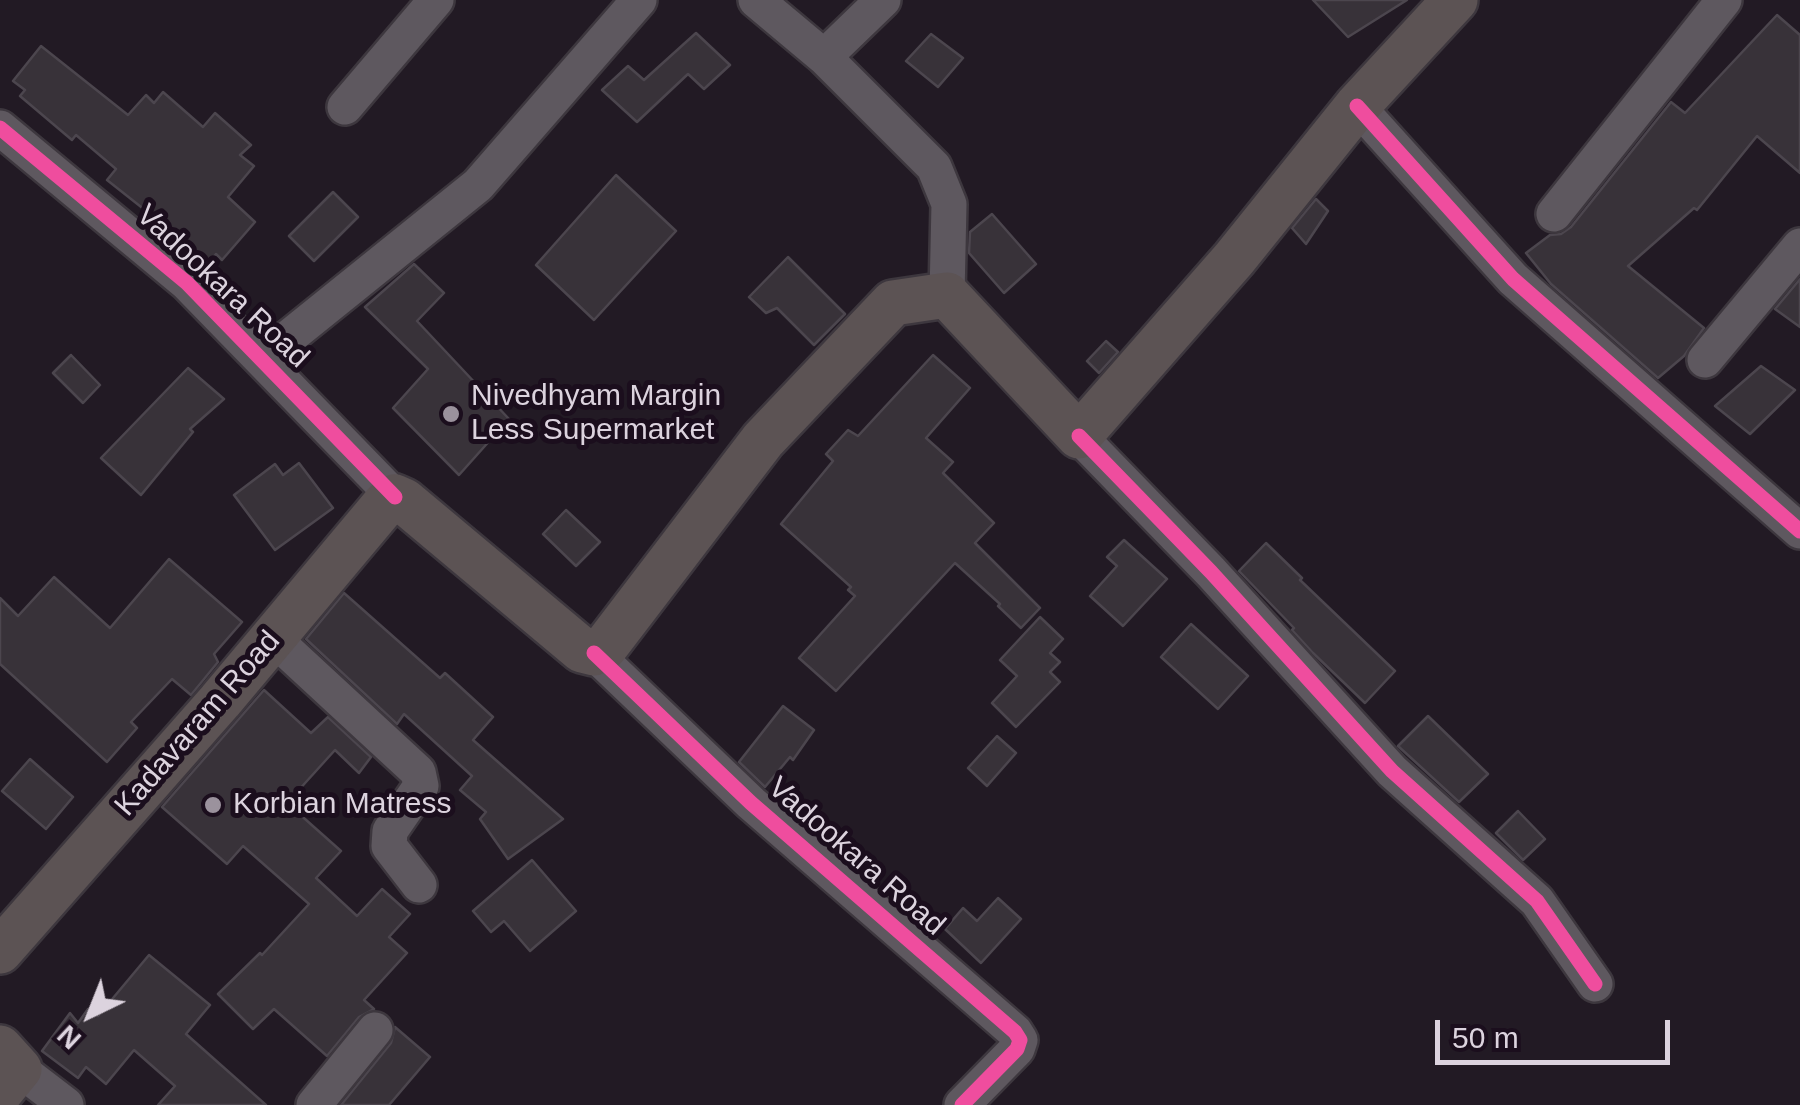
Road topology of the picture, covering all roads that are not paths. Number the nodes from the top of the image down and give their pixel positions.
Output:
1 (436, 0) edge
2 (639, 0) edge
3 (756, 0) edge
4 (882, 0) edge
5 (1455, 0) edge
6 (1724, 0) edge
7 (824, 57) junction
8 (1357, 106) junction
9 (345, 107) dead end
10 (0, 128) edge
11 (1554, 214) dead end
12 (1800, 246) edge
13 (948, 294) junction
14 (262, 360) junction
15 (1704, 360) dead end
16 (1079, 436) junction
17 (396, 497) junction
18 (1800, 532) edge
19 (273, 638) junction
20 (594, 654) junction
21 (420, 885) dead end
22 (0, 951) edge
23 (1595, 984) dead end
24 (375, 1030) dead end
25 (6, 1070) edge
26 (66, 1105) edge
27 (314, 1105) edge
28 (962, 1105) edge

1 - 9 street
2 - 14 street
3 - 7 street
4 - 7 street
5 - 8 main road
6 - 11 street
7 - 13 street
8 - 16 main road
8 - 18 street
10 - 14 street, Vadookara Road
12 - 15 street
13 - 16 main road
13 - 20 main road
14 - 17 street, Vadookara Road
16 - 23 street
17 - 19 main road, Kadavaram Road
17 - 20 main road, Vadookara Road
19 - 21 street
19 - 22 main road, Kadavaram Road
20 - 28 street, Vadookara Road
24 - 27 street
25 - 26 street

